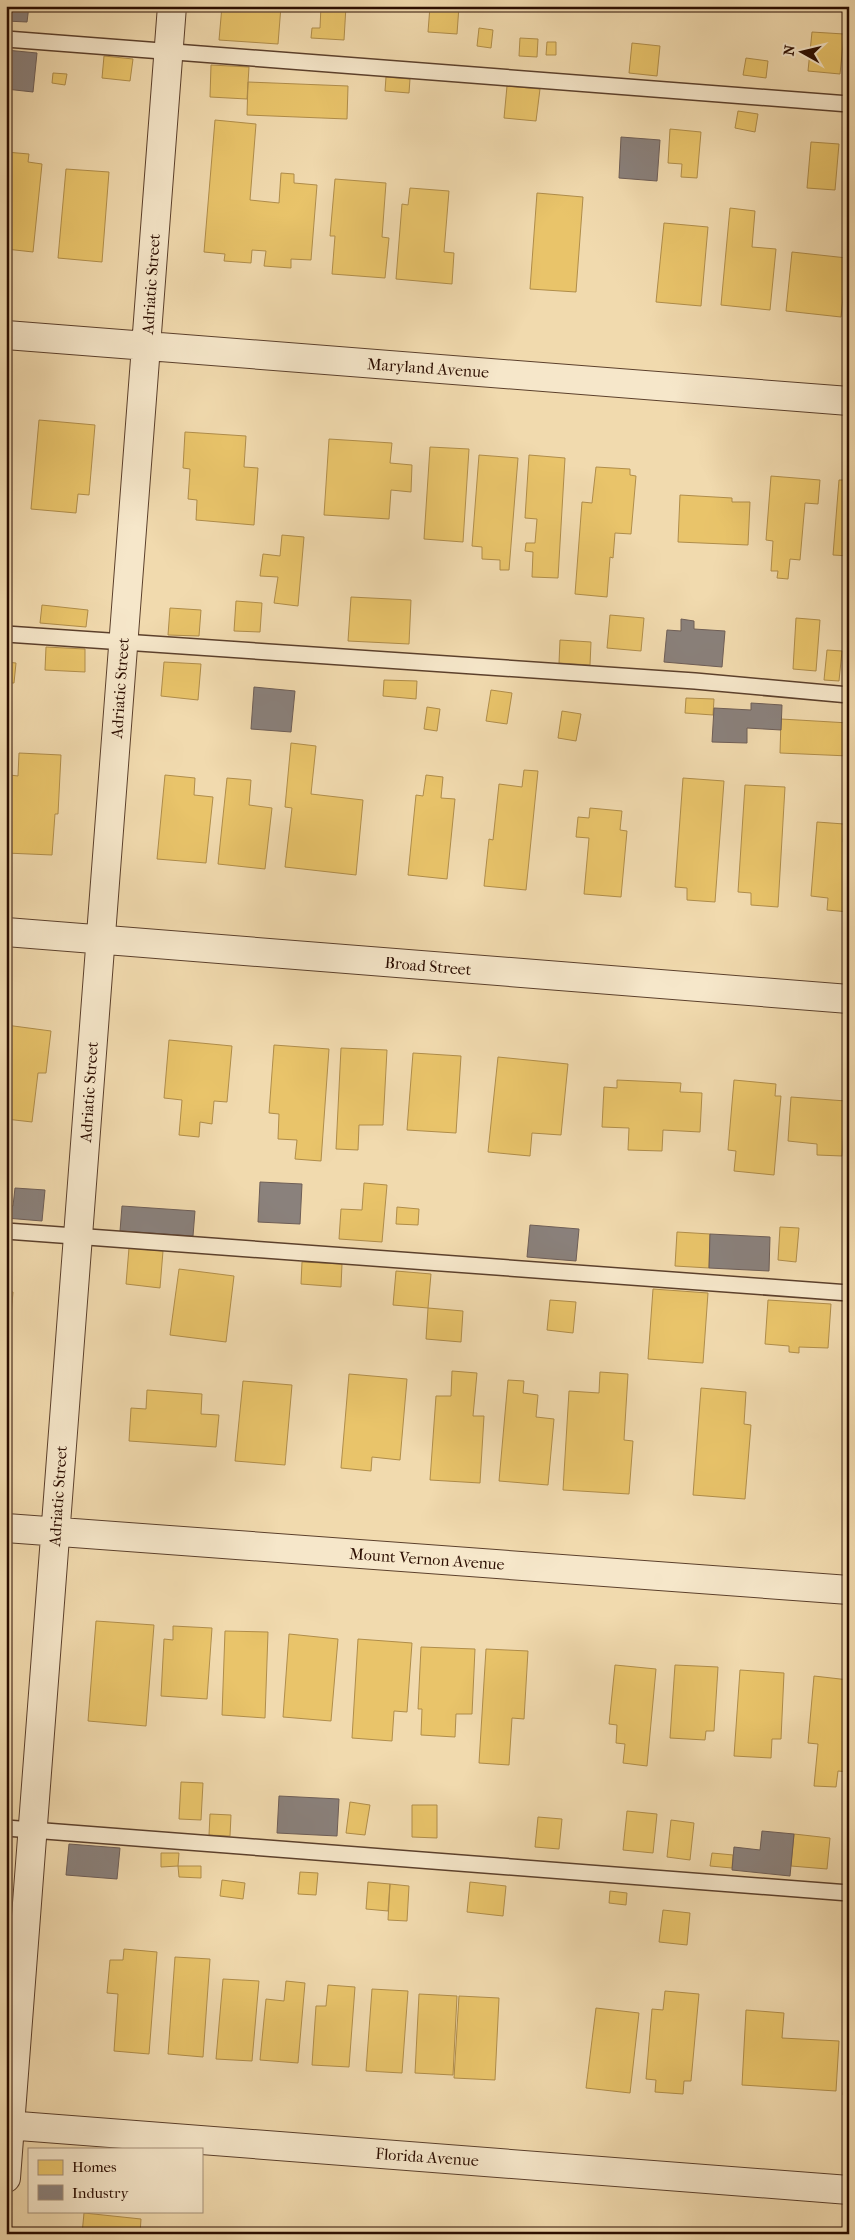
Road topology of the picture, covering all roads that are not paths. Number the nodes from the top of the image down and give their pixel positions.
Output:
1 (172, 6) edge
2 (6, 38) edge
3 (169, 52) junction
4 (849, 104) edge
5 (6, 336) edge
6 (146, 346) junction
7 (849, 401) edge
8 (6, 634) edge
9 (124, 642) junction
10 (849, 695) edge
11 (6, 932) edge
12 (101, 940) junction
13 (849, 999) edge
14 (6, 1230) edge
15 (78, 1236) junction
16 (849, 1293) edge
17 (6, 1528) edge
18 (56, 1531) junction
19 (849, 1590) edge
20 (19, 1829) edge
21 (849, 1893) edge
22 (8, 2125) edge
23 (6, 2178) edge
24 (849, 2190) edge

1 - 3 street, Adriatic Street
2 - 3 lane
3 - 4 lane
3 - 6 street, Adriatic Street
5 - 6 street, Maryland Avenue
6 - 7 street, Maryland Avenue
6 - 9 street, Adriatic Street
8 - 9 lane
9 - 10 lane
9 - 12 street, Adriatic Street
11 - 12 street, Broad Street
12 - 13 street, Broad Street
12 - 15 street, Adriatic Street
14 - 15 lane
15 - 16 lane
15 - 18 street, Adriatic Street
17 - 18 street, Mount Vernon Avenue
18 - 19 street, Mount Vernon Avenue
18 - 20 street, Adriatic Street
20 - 21 lane
20 - 22 street, Adriatic Street
22 - 23 street, Adriatic Street
22 - 24 street, Florida Avenue

